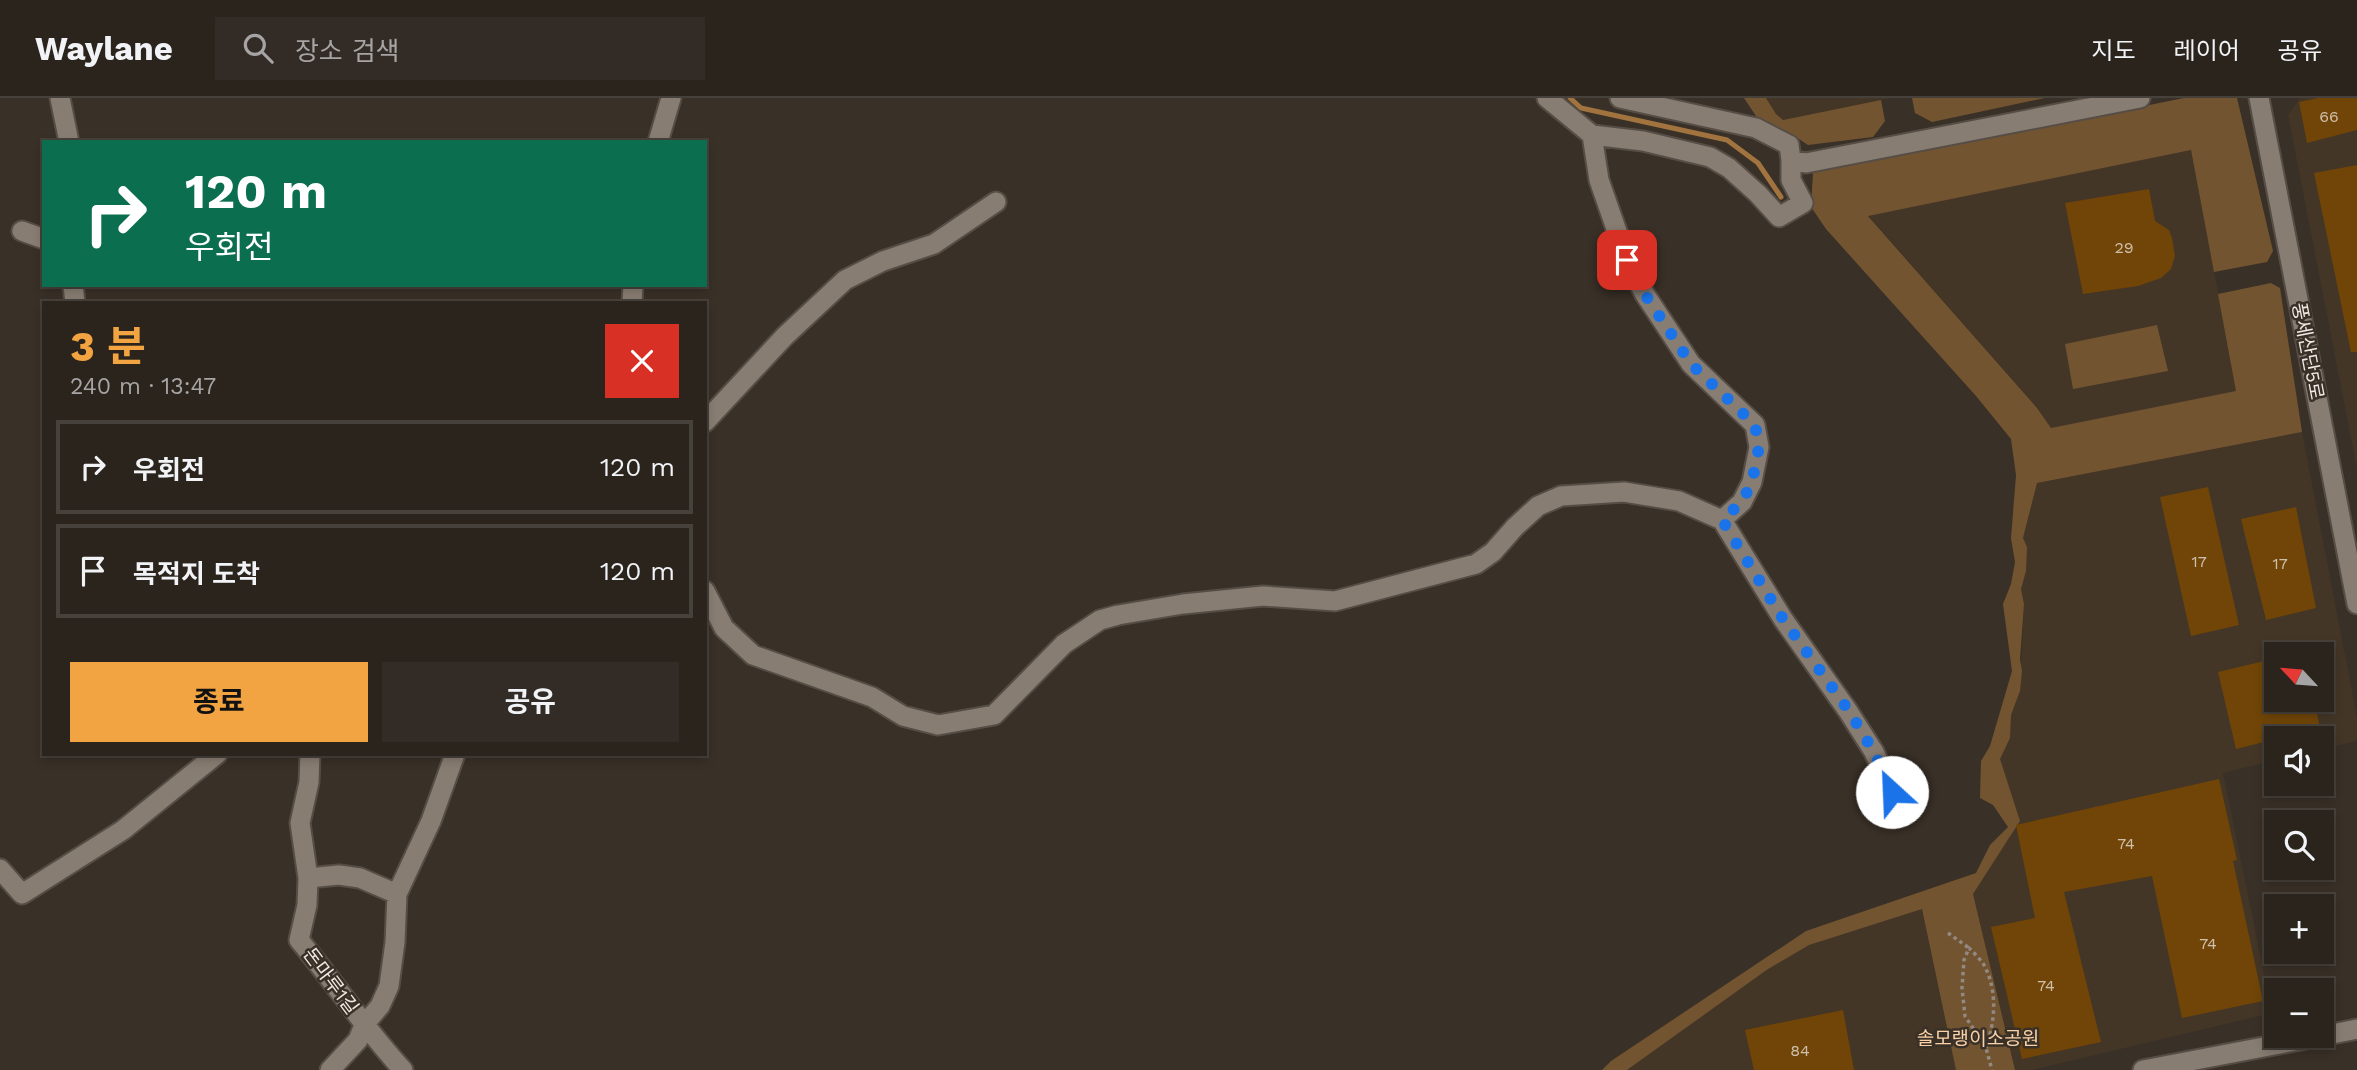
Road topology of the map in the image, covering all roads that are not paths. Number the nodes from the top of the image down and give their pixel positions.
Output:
1 (60, 98) edge
2 (671, 98) edge
3 (1547, 98) edge
4 (1620, 98) edge
5 (2140, 98) edge
6 (2259, 98) edge
7 (1592, 135) junction
8 (69, 140) edge
9 (659, 140) edge
10 (1798, 161) junction
11 (996, 202) dead end
12 (22, 231) dead end
13 (42, 238) edge
14 (707, 420) edge
15 (1722, 520) junction
16 (707, 595) edge
17 (2357, 604) edge
18 (214, 756) edge
19 (310, 756) edge
20 (454, 756) edge
21 (1892, 792) dead end
22 (0, 869) edge
23 (308, 878) junction
24 (397, 894) junction
25 (364, 1025) junction
26 (2357, 1029) edge
27 (2334, 1034) edge
28 (2264, 1047) edge
29 (330, 1070) edge
30 (403, 1070) edge
31 (2143, 1070) edge

1 - 8 street
2 - 9 street
3 - 7 street
4 - 10 street
5 - 10 street
6 - 17 street, 풍세산단5로
7 - 10 street
7 - 15 street
11 - 14 street
12 - 13 street
15 - 16 street
15 - 21 street
18 - 22 street
19 - 23 street, 돈마루1길
20 - 24 street
23 - 24 street
23 - 25 street, 돈마루1길
24 - 25 street
25 - 29 street
25 - 30 street, 돈마루1길
26 - 27 street
28 - 31 street

